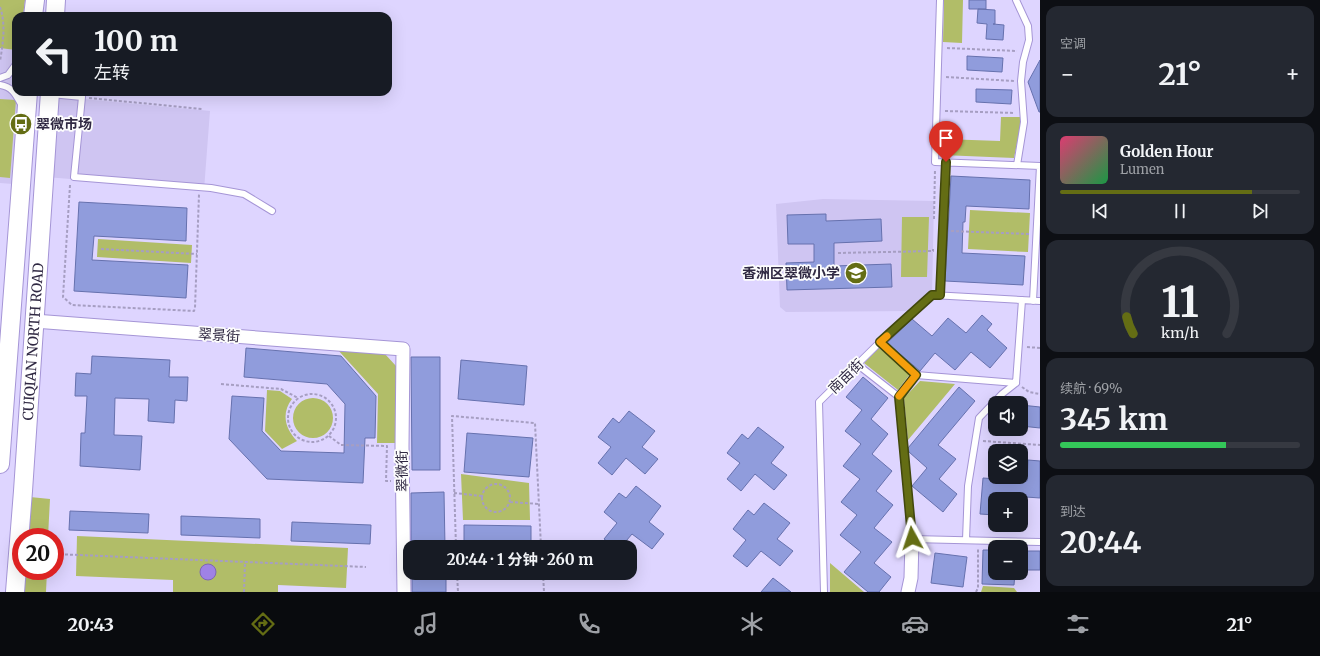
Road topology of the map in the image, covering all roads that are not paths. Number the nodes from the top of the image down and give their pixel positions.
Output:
1 (35, 0) edge
2 (56, 0) edge
3 (940, 0) edge
4 (1016, 0) edge
5 (34, 12) edge
6 (55, 12) edge
7 (12, 70) edge
8 (0, 78) edge
9 (0, 85) edge
10 (12, 90) edge
11 (17, 96) edge
12 (28, 96) edge
13 (50, 96) edge
14 (74, 96) edge
15 (26, 114) junction
16 (946, 162) junction
17 (1017, 165) junction
18 (272, 211) dead end
19 (940, 295) junction
20 (1022, 300) junction
21 (1033, 301) junction
22 (1040, 301) edge
23 (6, 313) edge
24 (34, 321) junction
25 (880, 342) junction
26 (403, 349) joint
27 (858, 365) junction
28 (916, 375) junction
29 (1016, 383) junction
30 (899, 397) junction
31 (0, 464) edge
32 (912, 538) junction
33 (966, 540) junction
34 (1040, 542) edge
35 (15, 592) edge
36 (404, 592) edge
37 (824, 592) edge
38 (908, 592) edge

1 - 5 main road
2 - 6 main road
3 - 16 lane
4 - 17 lane
7 - 8 lane
9 - 10 lane
11 - 15 lane
12 - 15 main road, CUIQIAN NORTH ROAD
13 - 24 main road, CUIQIAN NORTH ROAD
14 - 18 lane
15 - 23 main road, CUIQIAN NORTH ROAD
16 - 17 lane
16 - 19 lane
17 - 21 lane
19 - 20 lane, 南亩街
19 - 25 lane, 南亩街
20 - 21 lane, 南亩街
20 - 29 lane
21 - 22 lane, 南亩街
23 - 31 main road, CUIQIAN NORTH ROAD
24 - 26 street, 翠景街
24 - 35 main road, CUIQIAN NORTH ROAD
25 - 27 lane, 南亩街
25 - 28 lane
26 - 36 street, 翠微街
27 - 30 lane
27 - 37 lane, 南亩街
28 - 29 lane
28 - 30 lane
29 - 33 lane
30 - 32 lane
32 - 33 lane
32 - 38 street
33 - 34 lane

